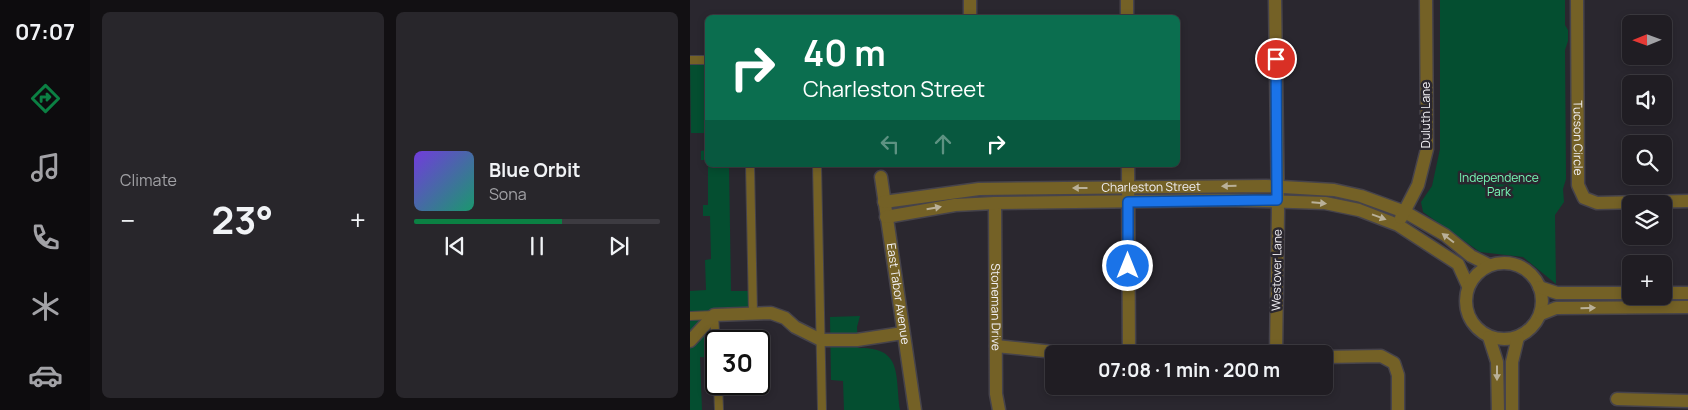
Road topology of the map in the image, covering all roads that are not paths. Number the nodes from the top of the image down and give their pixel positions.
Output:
1 (970, 0) edge
2 (1127, 0) edge
3 (1275, 0) edge
4 (1426, 0) edge
5 (1576, 0) edge
6 (970, 15) edge
7 (1127, 15) edge
8 (690, 60) edge
9 (705, 60) edge
10 (750, 167) edge
11 (818, 167) edge
12 (1128, 167) edge
13 (881, 177) dead end
14 (1277, 186) junction
15 (1128, 188) junction
16 (1277, 200) junction
17 (1688, 201) edge
18 (884, 202) junction
19 (1128, 202) junction
20 (995, 203) junction
21 (1404, 212) junction
22 (886, 217) junction
23 (1398, 225) junction
24 (1489, 265) junction
25 (1468, 286) junction
26 (1539, 287) junction
27 (1622, 293) edge
28 (1672, 293) edge
29 (1688, 293) edge
30 (1688, 307) edge
31 (753, 313) junction
32 (1541, 314) junction
33 (714, 315) junction
34 (690, 316) edge
35 (715, 330) edge
36 (903, 333) junction
37 (1489, 337) junction
38 (1518, 337) junction
39 (821, 340) junction
40 (690, 341) edge
41 (1129, 345) edge
42 (1276, 345) edge
43 (996, 346) junction
44 (1045, 351) edge
45 (1333, 357) edge
46 (718, 395) edge
47 (1617, 399) dead end
48 (1688, 400) edge
49 (719, 410) edge
50 (822, 410) edge
51 (915, 410) edge
52 (999, 410) edge
53 (1398, 410) edge
54 (1498, 410) edge
55 (1512, 410) edge

1 - 6 street
2 - 7 street
3 - 14 street, Westover Lane
4 - 21 street, Duluth Lane
5 - 17 street, Tucson Circle
8 - 9 lane
10 - 31 lane
11 - 39 lane
12 - 15 street
13 - 18 street, East Tabor Avenue
14 -> 15 street, Charleston Street
14 - 16 street, Westover Lane
14 - 21 street, Charleston Street
15 -> 18 street, Charleston Street
15 - 19 street
16 - 19 street, Charleston Street
16 -> 23 street, Charleston Street
16 - 42 street, Westover Lane
18 - 22 street, East Tabor Avenue
19 - 20 street, Charleston Street
19 - 41 street
22 -> 20 street, Charleston Street
20 - 43 street, Stoneman Drive
21 - 23 street, Duluth Lane
24 -> 21 street, Charleston Street
22 - 36 street, East Tabor Avenue
23 - 25 street, Charleston Street
24 - 25 street
24 - 26 street
25 - 37 street
26 - 27 street
26 - 32 street
28 - 29 street
32 -> 30 street
31 - 33 street
31 - 39 street
32 - 38 street
33 - 34 lane
33 - 35 lane
33 - 40 street
36 - 39 street
36 - 51 street, East Tabor Avenue
37 - 38 street
37 -> 54 street
38 - 55 street
39 - 50 lane
43 - 44 street
43 - 52 street, Stoneman Drive
45 - 53 street
46 - 49 lane
47 - 48 street

